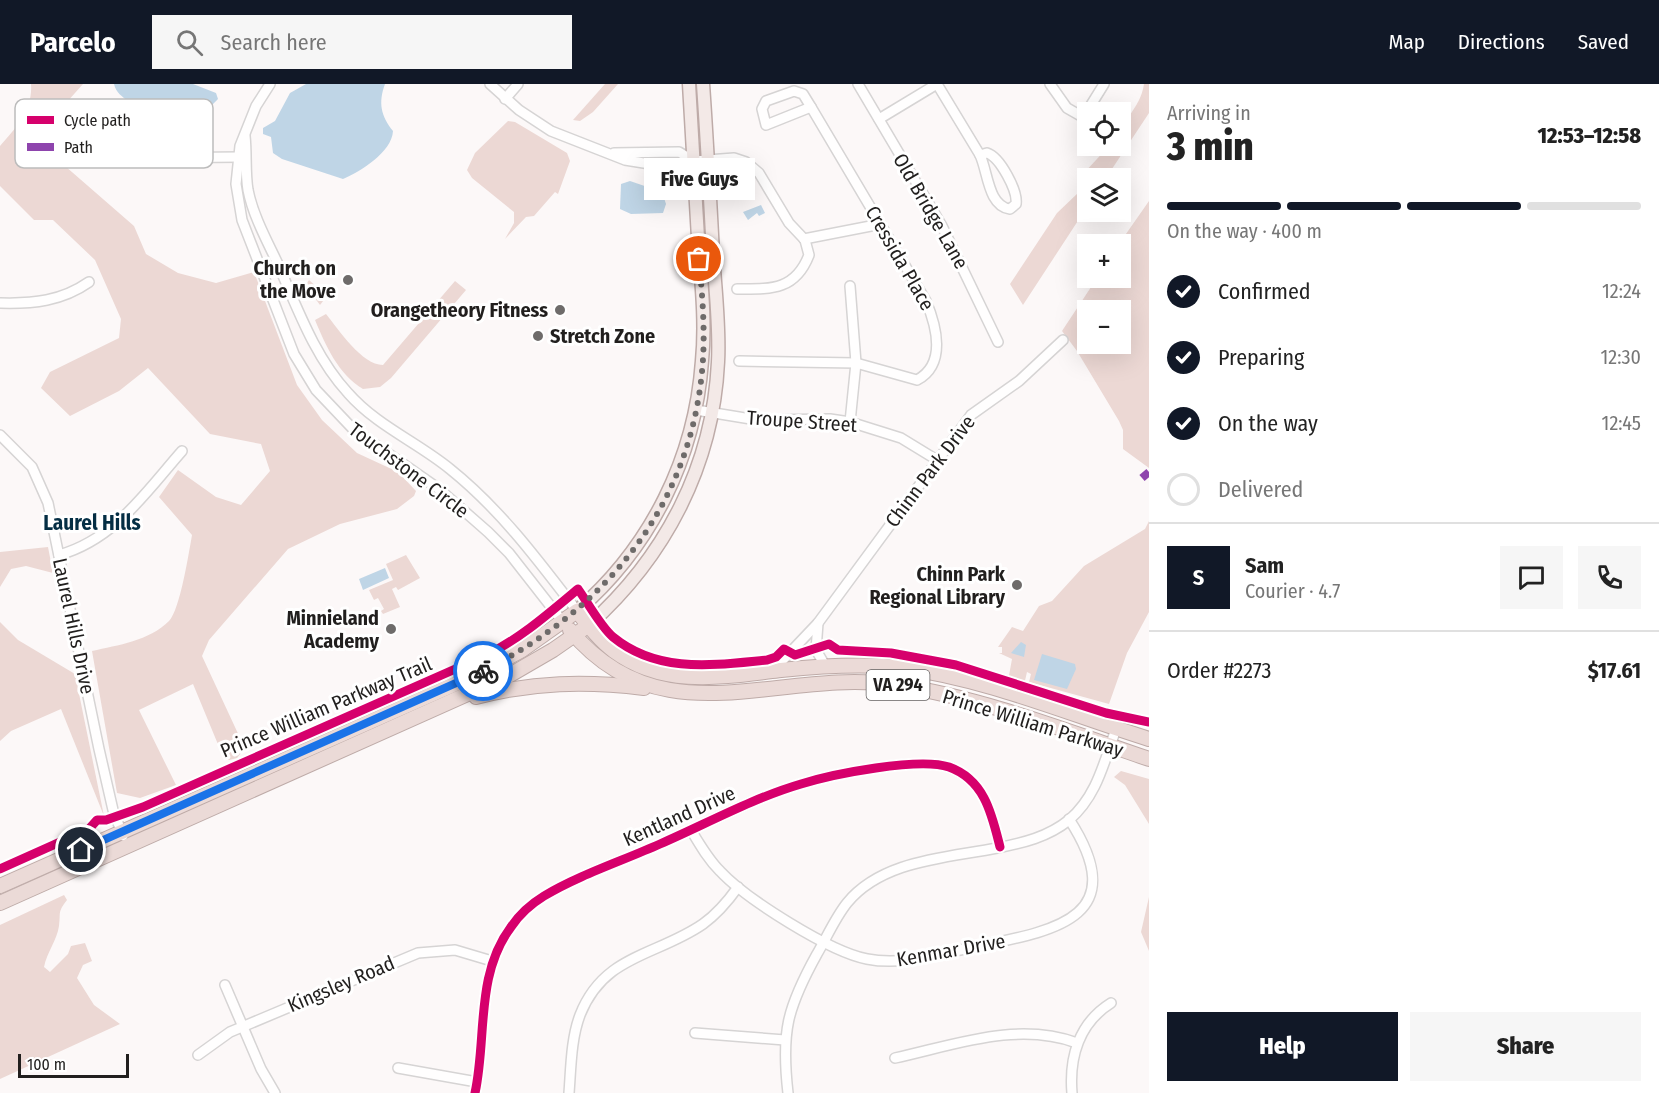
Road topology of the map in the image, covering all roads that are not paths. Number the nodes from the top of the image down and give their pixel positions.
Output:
1 (270, 84) edge
2 (490, 84) edge
3 (518, 84) edge
4 (689, 84) edge
5 (703, 84) edge
6 (858, 84) edge
7 (937, 84) edge
8 (1050, 84) edge
9 (1104, 84) edge
10 (505, 99) junction
11 (811, 107) junction
12 (879, 119) junction
13 (610, 154) junction
14 (980, 156) junction
15 (213, 157) edge
16 (242, 157) junction
17 (708, 160) junction
18 (694, 161) junction
19 (881, 224) junction
20 (804, 239) junction
21 (89, 282) dead end
22 (850, 286) dead end
23 (737, 289) dead end
24 (0, 303) edge
25 (1063, 340) dead end
26 (998, 342) dead end
27 (738, 362) dead end
28 (856, 363) junction
29 (696, 410) junction
30 (712, 414) junction
31 (850, 422) junction
32 (0, 435) edge
33 (182, 451) dead end
34 (937, 460) junction
35 (59, 555) junction
36 (577, 611) junction
37 (563, 622) junction
38 (818, 622) junction
39 (589, 625) junction
40 (575, 636) junction
41 (826, 667) junction
42 (765, 672) junction
43 (678, 692) junction
44 (428, 712) junction
45 (1116, 729) junction
46 (1149, 739) edge
47 (1110, 745) junction
48 (1149, 759) edge
49 (1069, 819) junction
50 (691, 830) junction
51 (122, 832) junction
52 (128, 846) junction
53 (1000, 847) junction
54 (0, 886) edge
55 (738, 887) junction
56 (0, 903) edge
57 (824, 943) junction
58 (492, 961) junction
59 (225, 985) dead end
60 (1111, 1003) dead end
61 (244, 1026) junction
62 (695, 1033) dead end
63 (785, 1040) junction
64 (1077, 1043) junction
65 (198, 1055) dead end
66 (895, 1058) dead end
67 (398, 1068) dead end
68 (477, 1082) junction
69 (275, 1093) edge
70 (475, 1093) edge
71 (569, 1093) edge
72 (788, 1093) edge
73 (1072, 1093) edge

1 - 16 street, Touchstone Circle
2 - 10 street
3 - 10 street
4 - 18 main road
5 - 17 main road
6 - 12 street, Old Bridge Lane
7 - 12 street
7 - 14 street
8 - 9 street
10 - 13 street
11 - 11 street, Cressida Place
11 - 19 street, Cressida Place
12 - 26 street, Old Bridge Lane
13 - 18 street
13 - 18 street
14 - 14 street
15 - 16 street
16 - 36 street, Touchstone Circle
16 - 37 street, Touchstone Circle
17 - 18 street
17 - 20 street
17 - 30 main road
18 - 29 main road
19 - 20 street
19 - 28 street, Cressida Place
20 - 23 street
21 - 24 street
22 - 28 street
25 - 34 street, Chinn Park Drive
27 - 28 street, Cressida Place
28 - 31 street
29 - 30 street, Troupe Street
29 - 36 main road
30 - 31 street, Troupe Street
30 - 39 main road
31 - 34 street, Troupe Street
32 - 35 street, Laurel Hills Drive
33 - 35 street
34 - 38 street, Chinn Park Drive
35 - 51 street, Laurel Hills Drive
36 - 37 highway
36 - 39 highway, Prince William Parkway / VA 294
37 - 40 highway, Prince William Parkway
37 - 51 highway
38 - 41 street
38 - 42 street, Chinn Park Drive
39 - 40 highway
39 - 42 highway, Prince William Parkway / VA 294
40 - 43 highway, Prince William Parkway
40 - 44 highway
41 - 42 highway, Prince William Parkway / VA 294
41 - 45 highway, Prince William Parkway / VA 294
43 - 44 highway, VA 294
43 - 47 highway, Prince William Parkway / VA 294
44 - 52 highway, VA 294
45 - 46 highway, Prince William Parkway / VA 294
45 - 47 street
47 - 48 highway, Prince William Parkway / VA 294
47 - 49 street
49 - 53 street
49 - 57 street, Kenmar Drive
50 - 53 street, Kentland Drive
50 - 55 street, Kenmar Drive
50 - 58 street, Kentland Drive
51 - 52 street, Laurel Hills Drive
51 - 54 highway
52 - 56 highway, VA 294
53 - 57 street
55 - 57 street, Kenmar Drive
55 - 71 street
57 - 63 street
58 - 61 street, Kingsley Road
58 - 68 street, Kentland Drive
59 - 61 street
60 - 64 street
61 - 65 street, Kingsley Road
61 - 69 street
62 - 63 street
63 - 72 street
64 - 66 street
64 - 73 street
67 - 68 street
68 - 70 street, Kentland Drive

